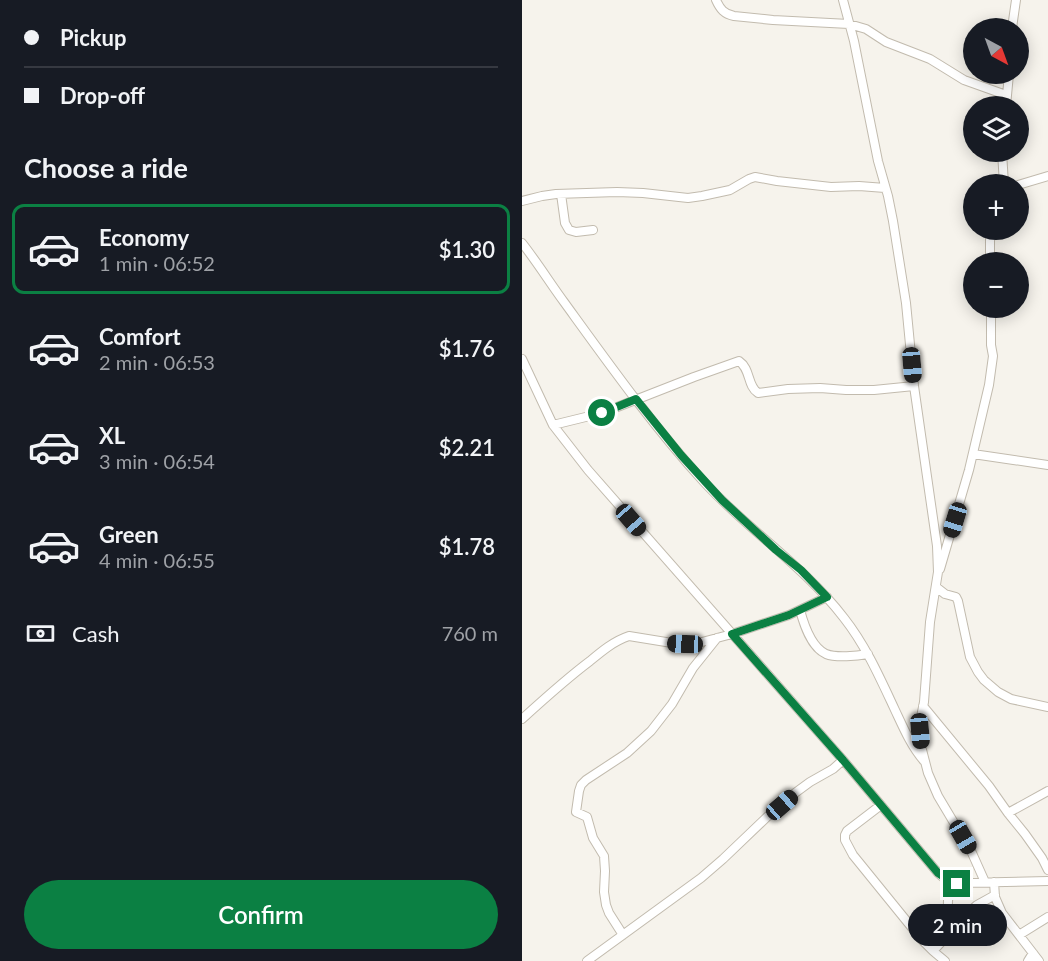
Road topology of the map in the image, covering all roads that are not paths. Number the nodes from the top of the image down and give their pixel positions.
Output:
1 (716, 0) edge
2 (843, 0) edge
3 (1017, 0) edge
4 (1014, 18) edge
5 (849, 24) junction
6 (1008, 84) edge
7 (1006, 95) joint
8 (1048, 176) edge
9 (1029, 182) edge
10 (885, 188) junction
11 (561, 194) junction
12 (522, 201) edge
13 (593, 230) dead end
14 (522, 243) edge
15 (991, 318) edge
16 (522, 359) edge
17 (914, 386) junction
18 (636, 399) junction
19 (553, 425) junction
20 (973, 454) junction
21 (1048, 465) edge
22 (938, 572) junction
23 (936, 587) junction
24 (827, 597) junction
25 (800, 610) junction
26 (732, 634) junction
27 (717, 638) junction
28 (868, 654) junction
29 (923, 706) junction
30 (1048, 707) edge
31 (522, 719) edge
32 (843, 760) junction
33 (925, 762) junction
34 (1048, 791) edge
35 (881, 805) junction
36 (1008, 813) junction
37 (1048, 870) edge
38 (1048, 881) edge
39 (990, 882) junction
40 (953, 883) junction
41 (995, 895) junction
42 (947, 913) junction
43 (1048, 917) edge
44 (914, 930) junction
45 (946, 932) junction
46 (623, 935) junction
47 (1019, 935) junction
48 (933, 951) junction
49 (1033, 953) junction
50 (587, 961) edge
51 (945, 961) edge
52 (1029, 961) edge
53 (1039, 961) edge

1 - 5 street
2 - 5 street
3 - 4 street
5 - 7 street
5 - 10 street
6 - 7 street
8 - 9 street
10 - 11 street
10 - 17 street
11 - 12 street
11 - 13 street
14 - 18 street
15 - 20 street
16 - 19 street
17 - 18 street
17 - 22 street
18 - 19 street
18 - 24 street
19 - 26 street
20 - 21 street
20 - 22 street
22 - 23 street
23 - 29 street
23 - 30 street
24 - 25 street
24 - 28 street
25 - 26 street
25 - 28 street
26 - 27 street
26 - 32 street
27 - 31 street
27 - 46 street
28 - 33 street
29 - 33 street
29 - 36 street
32 - 35 street
32 - 46 street
33 - 39 street
34 - 36 street
35 - 40 street
35 - 44 street
36 - 37 street
38 - 39 street
39 - 40 street
39 - 41 street
40 - 42 street
41 - 45 street
41 - 47 street
42 - 44 street
42 - 45 street
43 - 47 street
44 - 48 street
45 - 48 street
46 - 50 street
47 - 49 street
48 - 51 street
49 - 52 street
49 - 53 street

